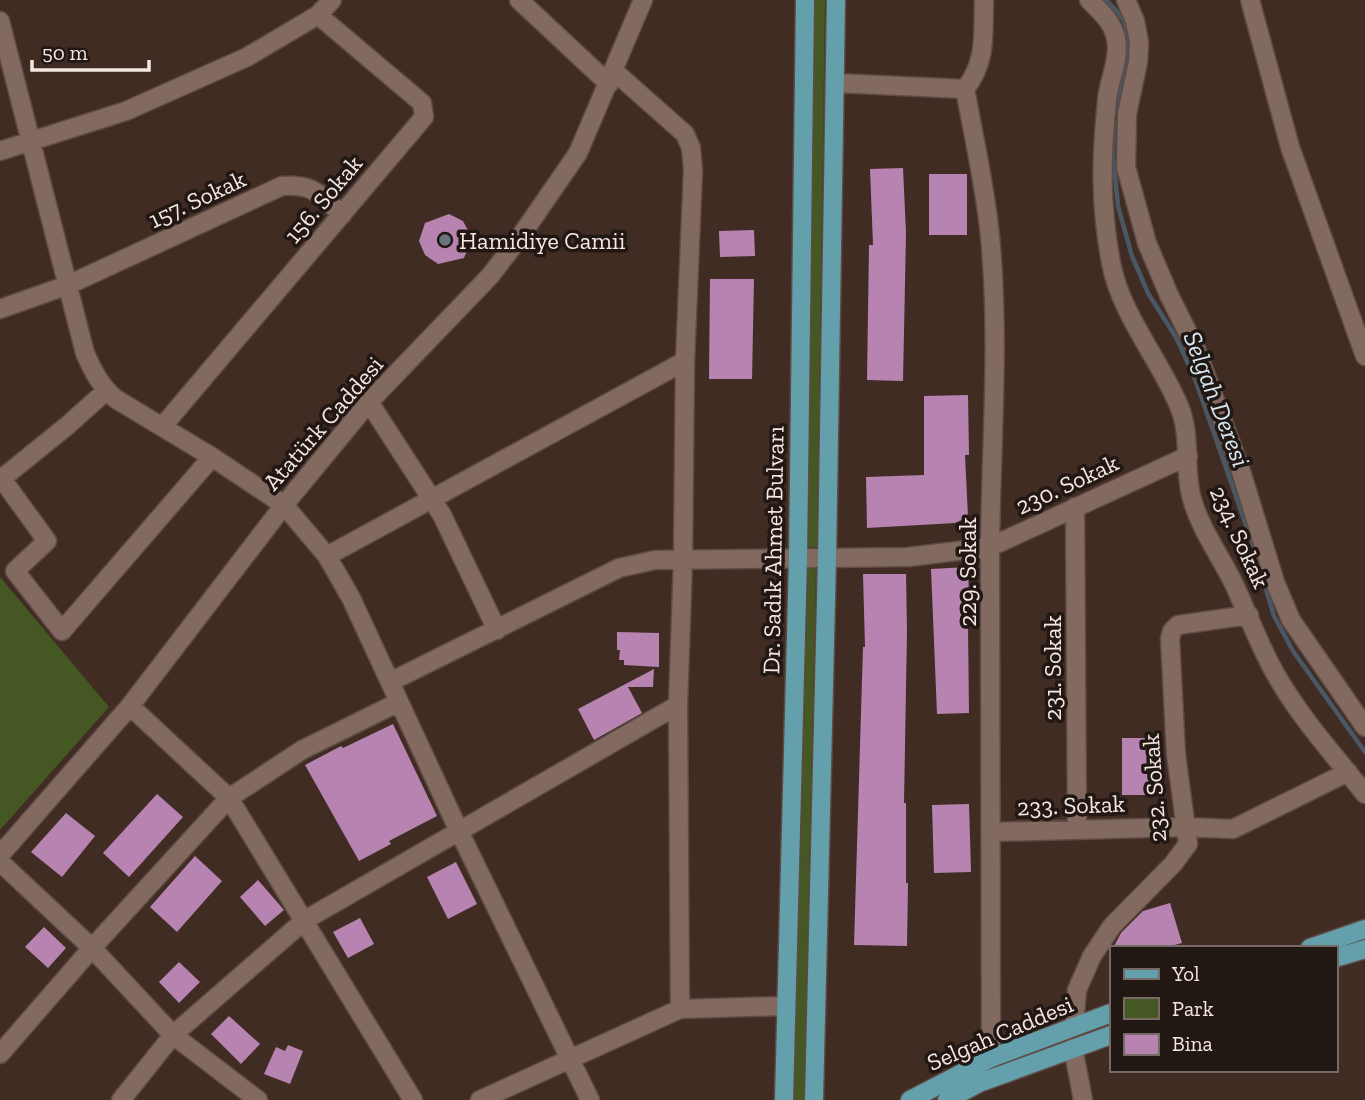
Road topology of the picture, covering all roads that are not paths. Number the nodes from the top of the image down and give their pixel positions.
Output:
1 (332, 0) edge
2 (643, 0) edge
3 (804, 0) edge
4 (836, 0) edge
5 (984, 0) edge
6 (1089, 0) edge
7 (1126, 0) edge
8 (1250, 0) edge
9 (527, 3) edge
10 (317, 15) junction
11 (0, 21) edge
12 (612, 78) junction
13 (836, 83) junction
14 (965, 89) junction
15 (31, 141) junction
16 (0, 151) edge
17 (342, 215) junction
18 (68, 285) junction
19 (0, 310) edge
20 (1365, 356) edge
21 (685, 361) junction
22 (106, 391) junction
23 (369, 402) junction
24 (162, 427) junction
25 (1188, 456) junction
26 (212, 457) junction
27 (1, 479) edge
28 (431, 499) junction
29 (284, 505) junction
30 (1075, 507) junction
31 (990, 547) junction
32 (327, 556) junction
33 (798, 558) junction
34 (827, 558) junction
35 (683, 559) junction
36 (1249, 615) junction
37 (497, 630) junction
38 (390, 682) junction
39 (399, 702) junction
40 (678, 705) junction
41 (130, 706) junction
42 (1365, 727) edge
43 (1348, 772) junction
44 (1365, 794) edge
45 (229, 798) junction
46 (1185, 827) junction
47 (1077, 830) junction
48 (459, 831) junction
49 (992, 832) junction
50 (0, 855) edge
51 (0, 862) edge
52 (305, 920) junction
53 (1365, 929) edge
54 (1316, 946) edge
55 (92, 948) junction
56 (1365, 949) edge
57 (1337, 957) edge
58 (785, 1006) junction
59 (680, 1009) junction
60 (1110, 1013) edge
61 (1074, 1026) junction
62 (173, 1035) junction
63 (1110, 1035) edge
64 (1073, 1048) junction
65 (0, 1054) edge
66 (570, 1058) junction
67 (991, 1058) junction
68 (979, 1092) edge
69 (121, 1100) edge
70 (258, 1100) edge
71 (413, 1100) edge
72 (480, 1100) edge
73 (590, 1100) edge
74 (784, 1100) edge
75 (814, 1100) edge
76 (910, 1100) edge
77 (947, 1100) edge
78 (1083, 1100) edge

1 - 10 street
2 - 12 street, Atatürk Caddesi
3 - 33 main road, Dr. Sadık Ahmet Bulvarı
4 - 13 main road
5 - 14 street
6 - 25 street, 234. Sokak
7 - 42 street
8 - 20 street
9 - 12 street
10 - 15 street
10 - 17 street, 156. Sokak
11 - 15 street
12 - 21 street
12 - 23 street, Atatürk Caddesi
13 - 14 street
13 - 34 main road
14 - 31 street, 229. Sokak
15 - 16 street
15 - 18 street
17 - 18 street, 157. Sokak
17 - 24 street, 156. Sokak
18 - 19 street, 157. Sokak
18 - 22 street
21 - 28 street
21 - 35 street
22 - 24 street
22 - 27 street
23 - 28 street
23 - 29 street, Atatürk Caddesi
24 - 26 street
25 - 30 street, 230. Sokak
25 - 36 street, 234. Sokak
26 - 27 street
26 - 29 street
28 - 32 street
28 - 37 street
29 - 32 street
29 - 41 street, Atatürk Caddesi
30 - 31 street, 230. Sokak
30 - 47 street, 231. Sokak
31 - 34 street, 230. Sokak
31 - 49 street, 229. Sokak
32 - 38 street
33 - 34 street, 230. Sokak
33 - 35 street, 230. Sokak
33 - 58 main road, Dr. Sadık Ahmet Bulvarı
34 - 75 main road
35 - 37 street, 230. Sokak
35 - 40 street
36 - 43 street, 234. Sokak
36 - 46 street, 232. Sokak
37 - 38 street, 230. Sokak
38 - 39 street
39 - 45 street
39 - 48 street
40 - 48 street
40 - 59 street
41 - 45 street
41 - 50 street, Atatürk Caddesi
43 - 44 street, 234. Sokak
43 - 46 street, 233. Sokak
45 - 52 street
45 - 55 street
46 - 47 street, 233. Sokak
46 - 61 street, 232. Sokak
47 - 49 street, 233. Sokak
48 - 52 street
48 - 66 street
49 - 67 street, 229. Sokak
51 - 55 street
52 - 62 street
52 - 71 street
53 - 54 main road
55 - 62 street
55 - 65 street
56 - 57 main road
58 - 59 street
58 - 74 main road, Dr. Sadık Ahmet Bulvarı
59 - 66 street
60 - 61 main road, Selgah Caddesi
61 - 67 main road, Selgah Caddesi
62 - 69 street
62 - 70 street
63 - 64 main road, Selgah Caddesi
64 - 68 main road, Selgah Caddesi
64 - 78 street
66 - 72 street
66 - 73 street
67 - 76 main road, Selgah Caddesi
68 - 77 main road, Selgah Caddesi

